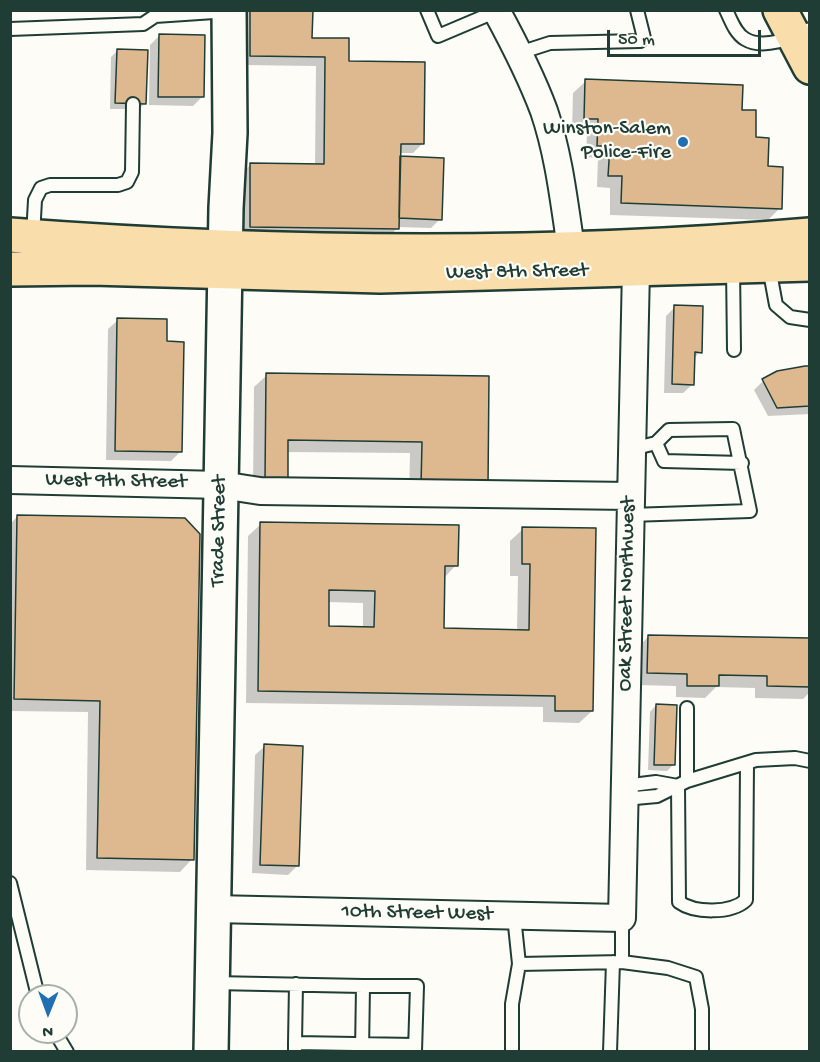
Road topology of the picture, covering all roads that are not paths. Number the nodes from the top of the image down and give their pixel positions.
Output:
1 (427, 10) edge
2 (637, 10) edge
3 (726, 10) edge
4 (229, 11) edge
5 (497, 11) edge
6 (795, 26) edge
7 (10, 29) edge
8 (519, 53) junction
9 (810, 67) edge
10 (133, 104) dead end
11 (810, 235) edge
12 (22, 236) edge
13 (571, 248) junction
14 (225, 260) junction
15 (810, 264) edge
16 (768, 265) junction
17 (733, 266) junction
18 (10, 268) edge
19 (636, 269) junction
20 (810, 320) edge
21 (734, 350) dead end
22 (644, 446) junction
23 (742, 463) junction
24 (10, 480) edge
25 (221, 485) junction
26 (630, 506) junction
27 (687, 708) dead end
28 (810, 761) edge
29 (747, 763) junction
30 (682, 784) junction
31 (624, 793) junction
32 (10, 883) edge
33 (213, 909) junction
34 (514, 916) junction
35 (622, 918) junction
36 (617, 962) junction
37 (519, 964) junction
38 (212, 983) junction
39 (35, 984) edge
40 (297, 984) junction
41 (363, 986) junction
42 (295, 1047) edge
43 (362, 1048) edge
44 (415, 1048) edge
45 (211, 1052) edge
46 (512, 1052) edge
47 (610, 1052) edge
48 (702, 1052) edge

1 - 5 lane
2 - 8 lane
3 - 6 lane
4 - 7 lane
4 - 14 street, Trade Street
5 - 8 street
6 - 9 main road
8 - 13 street
10 - 12 lane
11 - 13 main road, West 8th Street
12 - 14 main road
13 - 14 main road, West 8th Street
14 - 18 main road
14 - 19 main road, West 8th Street
14 - 25 street, Trade Street
15 - 16 main road, West 8th Street
16 - 17 main road, West 8th Street
16 - 20 lane
17 - 19 main road, West 8th Street
17 - 21 lane
19 - 22 street, Oak Street Northwest
22 - 23 lane
22 - 23 lane
22 - 26 street, Oak Street Northwest
23 - 26 lane
24 - 25 street, West 9th Street
25 - 26 street, West 9th Street
25 - 33 street, Trade Street
26 - 31 street, Oak Street Northwest
27 - 30 lane
28 - 29 lane
29 - 30 lane
29 - 30 lane
30 - 31 lane
31 - 35 street, Oak Street Northwest
32 - 39 lane
33 - 34 street, 10th Street West
33 - 38 street, Trade Street
34 - 35 street, 10th Street West
34 - 37 lane
35 - 36 lane
36 - 37 lane
36 - 47 lane
36 - 48 lane
37 - 46 lane
38 - 40 lane
38 - 45 street, Trade Street
40 - 41 lane
40 - 42 lane
41 - 43 lane
41 - 44 lane
42 - 43 lane
43 - 44 lane

